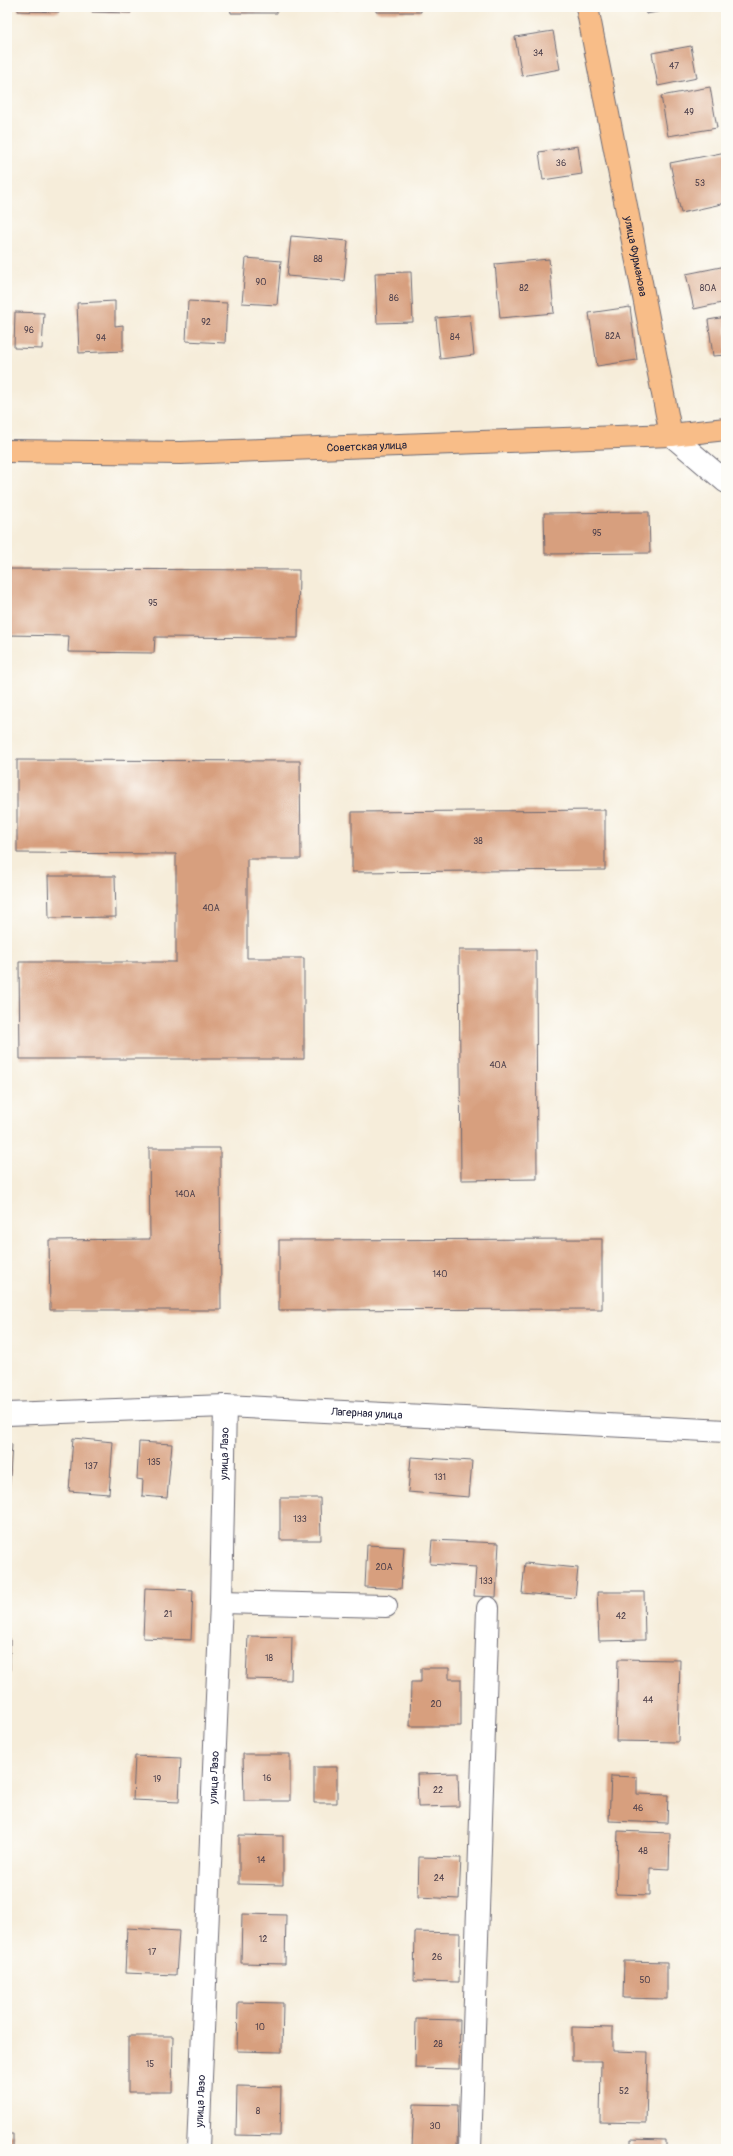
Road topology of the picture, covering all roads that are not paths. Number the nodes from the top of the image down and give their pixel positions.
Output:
1 (586, 7) edge
2 (726, 429) edge
3 (671, 435) junction
4 (7, 451) edge
5 (726, 482) edge
6 (225, 1406) junction
7 (7, 1414) edge
8 (726, 1431) edge
9 (221, 1602) junction
10 (386, 1606) dead end
11 (488, 1608) dead end
12 (198, 2149) edge
13 (470, 2149) edge

1 - 3 main road, улица Фурманова
2 - 3 main road, Советская улица
3 - 4 main road, Советская улица
3 - 5 street
6 - 7 street, Лагерная улица
6 - 8 street, Лагерная улица
6 - 9 street, улица Лазо
9 - 10 street
9 - 12 street, улица Лазо
11 - 13 street

